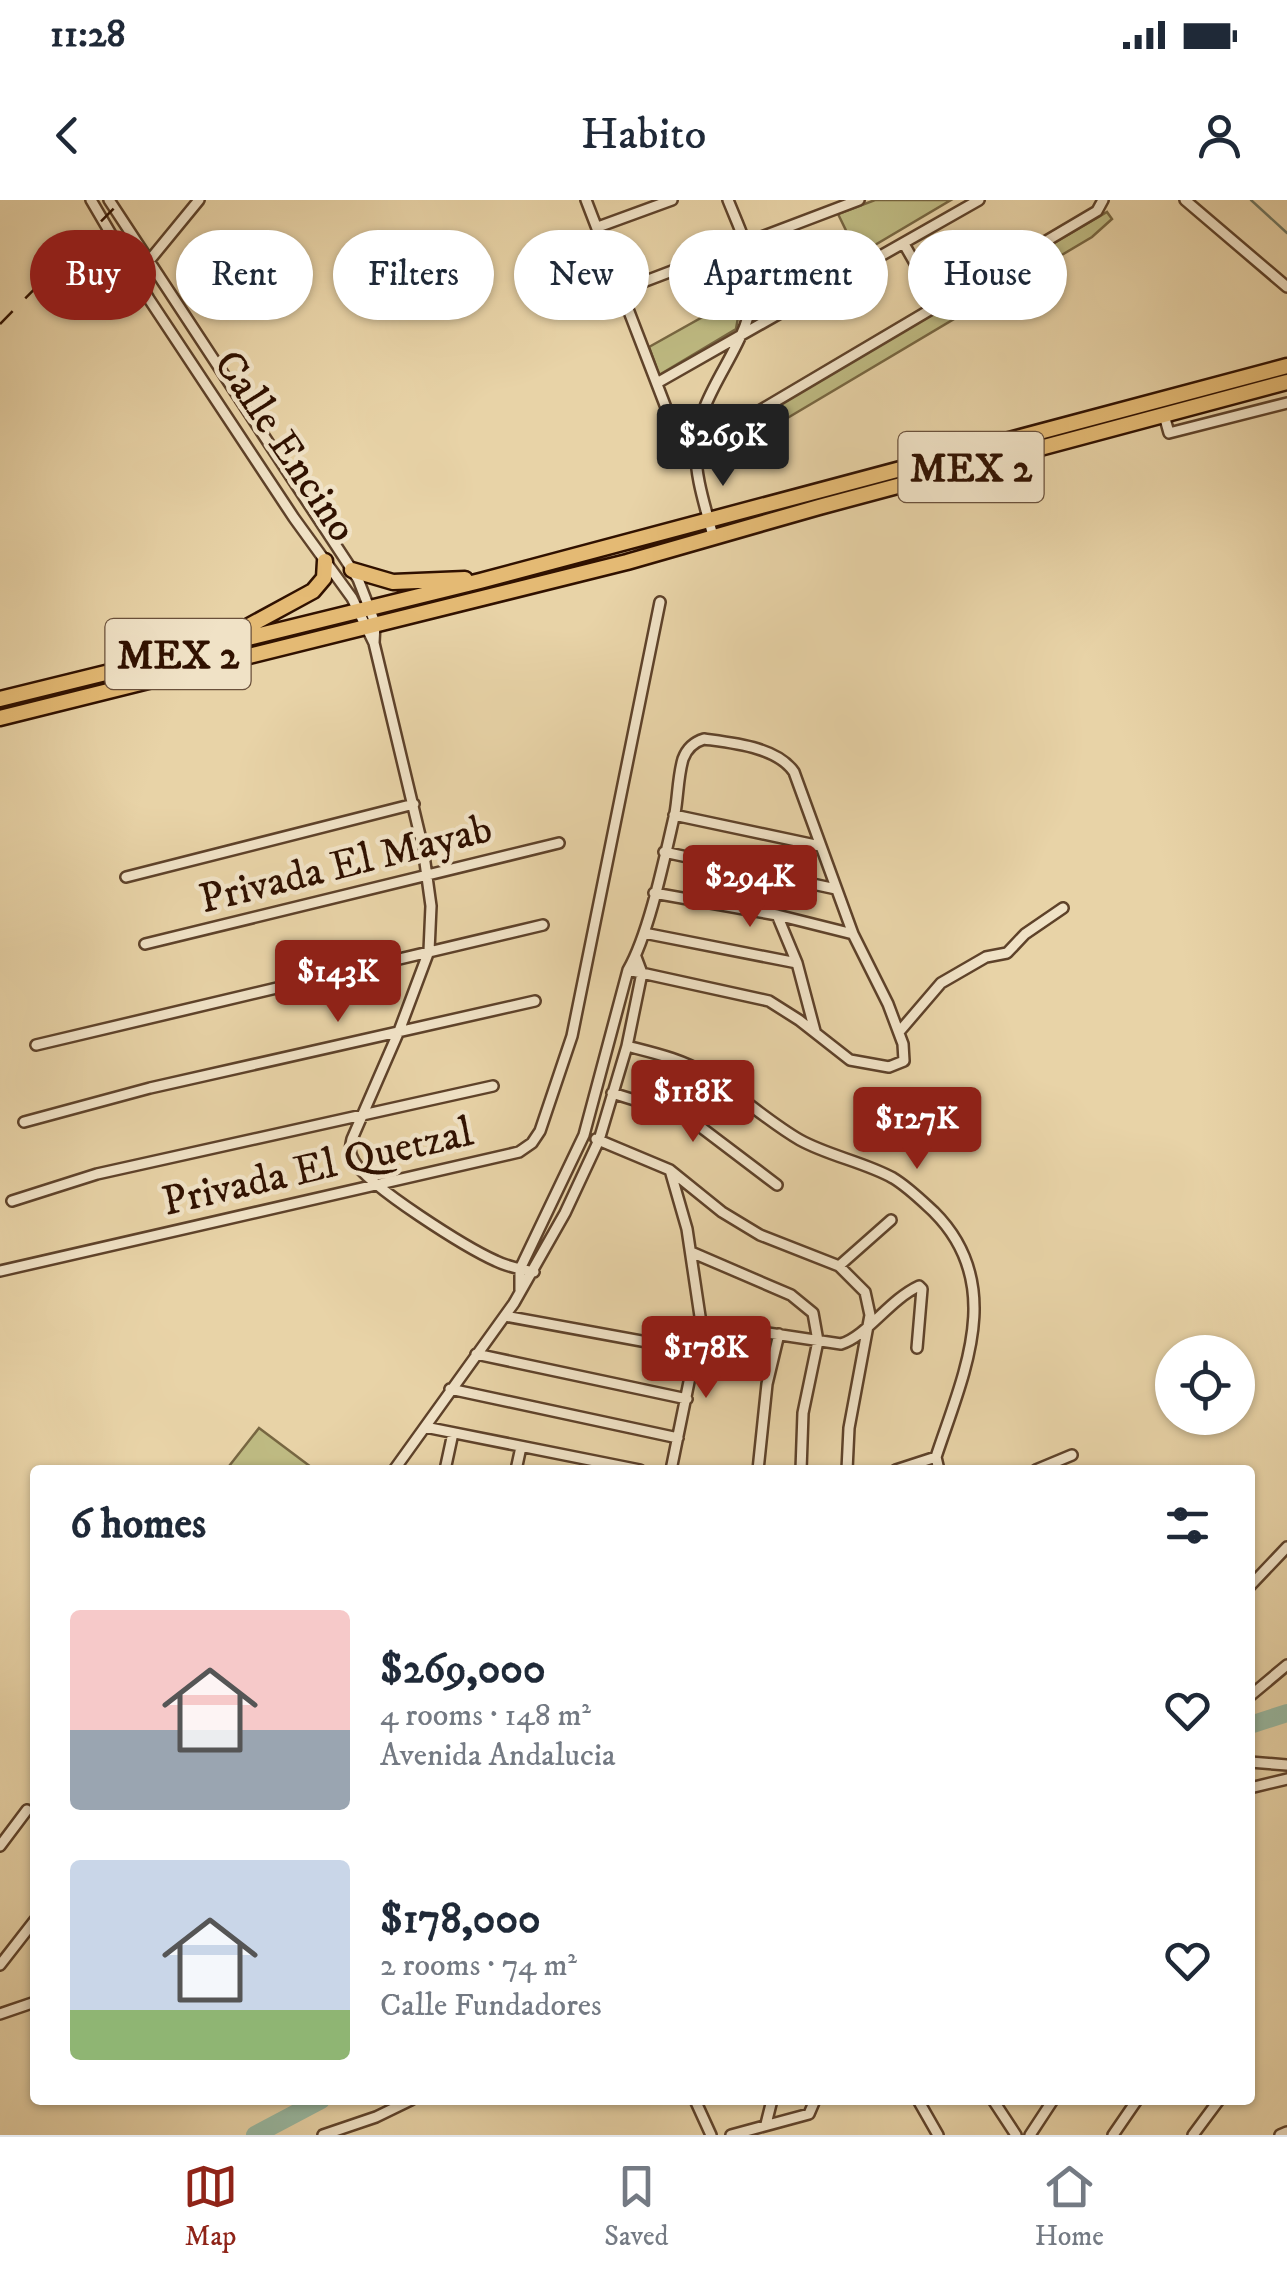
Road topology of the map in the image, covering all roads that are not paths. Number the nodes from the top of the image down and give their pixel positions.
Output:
1 (91, 200) edge
2 (109, 200) edge
3 (199, 200) edge
4 (586, 200) edge
5 (672, 200) edge
6 (728, 200) edge
7 (859, 200) edge
8 (980, 200) edge
9 (1185, 200) edge
10 (1103, 202) edge
11 (598, 227) junction
12 (108, 230) edge
13 (128, 230) edge
14 (599, 230) edge
15 (740, 230) edge
16 (778, 230) edge
17 (1065, 230) edge
18 (904, 244) junction
19 (908, 251) edge
20 (156, 254) edge
21 (156, 274) edge
22 (1287, 287) edge
23 (156, 308) edge
24 (633, 320) edge
25 (748, 320) edge
26 (914, 320) edge
27 (742, 336) junction
28 (1287, 366) edge
29 (1287, 382) edge
30 (657, 383) junction
31 (1287, 403) edge
32 (1164, 414) junction
33 (695, 449) junction
34 (711, 529) junction
35 (325, 561) junction
36 (352, 570) junction
37 (480, 581) junction
38 (660, 602) dead end
39 (363, 608) junction
40 (369, 625) junction
41 (214, 644) junction
42 (0, 699) edge
43 (0, 718) edge
44 (414, 804) junction
45 (674, 814) junction
46 (559, 843) dead end
47 (820, 846) junction
48 (664, 852) junction
49 (428, 876) junction
50 (126, 877) dead end
51 (836, 889) junction
52 (654, 893) junction
53 (1063, 908) dead end
54 (777, 915) junction
55 (544, 925) dead end
56 (644, 933) junction
57 (853, 934) junction
58 (145, 944) dead end
59 (429, 951) junction
60 (636, 958) junction
61 (796, 963) junction
62 (628, 970) junction
63 (642, 973) junction
64 (535, 1001) dead end
65 (399, 1030) junction
66 (899, 1032) junction
67 (815, 1034) junction
68 (36, 1045) dead end
69 (627, 1046) junction
70 (493, 1086) dead end
71 (612, 1093) junction
72 (362, 1114) junction
73 (24, 1122) dead end
74 (584, 1135) junction
75 (599, 1140) junction
76 (670, 1170) junction
77 (380, 1186) junction
78 (776, 1186) dead end
79 (12, 1202) dead end
80 (891, 1220) dead end
81 (691, 1252) junction
82 (839, 1266) junction
83 (520, 1269) junction
84 (0, 1271) edge
85 (534, 1272) junction
86 (520, 1290) junction
87 (505, 1316) junction
88 (701, 1324) junction
89 (869, 1325) junction
90 (779, 1334) junction
91 (818, 1341) junction
92 (917, 1348) dead end
93 (696, 1351) junction
94 (476, 1354) junction
95 (450, 1389) junction
96 (687, 1399) junction
97 (425, 1427) junction
98 (454, 1433) junction
99 (678, 1438) junction
100 (521, 1447) junction
101 (1072, 1455) dead end
102 (936, 1456) junction
103 (398, 1465) edge
104 (446, 1465) edge
105 (517, 1465) edge
106 (592, 1465) edge
107 (672, 1465) edge
108 (759, 1465) edge
109 (801, 1465) edge
110 (847, 1465) edge
111 (910, 1465) edge
112 (938, 1465) edge
113 (1048, 1465) edge
114 (1287, 1546) edge
115 (1255, 1581) edge
116 (1287, 1665) edge
117 (1255, 1692) edge
118 (1255, 1762) edge
119 (1287, 1765) edge
120 (1287, 1779) edge
121 (1255, 1787) edge
122 (27, 1810) dead end
123 (0, 1846) edge
124 (30, 1932) edge
125 (0, 1965) edge
126 (30, 2004) edge
127 (0, 2014) edge
128 (401, 2105) edge
129 (698, 2105) edge
130 (771, 2105) edge
131 (813, 2105) edge
132 (921, 2105) edge
133 (995, 2105) edge
134 (1050, 2105) edge
135 (1134, 2105) edge
136 (1215, 2105) edge
137 (766, 2124) junction
138 (323, 2135) edge
139 (710, 2135) edge
140 (731, 2135) edge
141 (938, 2135) edge
142 (1016, 2135) edge
143 (1030, 2135) edge
144 (1113, 2135) edge
145 (1193, 2135) edge

1 - 12 street, Calle Encino
2 - 13 street, Calle Encino
3 - 20 street
4 - 11 street
5 - 11 street
6 - 15 street
7 - 16 street
8 - 18 street
9 - 22 street
10 - 17 street
11 - 14 street
18 - 19 street
18 - 27 street
21 - 36 street, Calle Encino
23 - 35 street, Calle Encino
24 - 30 street
25 - 27 street
26 - 33 street
27 - 30 street
27 - 33 street
28 - 34 highway, MEX 2
29 - 32 highway, MEX 2
30 - 33 street
31 - 32 street
32 - 34 highway, MEX 2
33 - 34 street
34 - 37 highway, MEX 2
34 - 40 highway, MEX 2
35 - 39 street, Calle Encino
35 - 41 highway
36 - 37 highway
36 - 39 street, Calle Encino
37 - 39 highway, MEX 2
38 - 77 street, Privada El Quetzal
39 - 40 street, Calle Encino
39 - 41 highway, MEX 2
40 - 43 highway, MEX 2
40 - 44 street, Calle Encino
41 - 42 highway, MEX 2
44 - 49 street, Calle Encino
44 - 50 street
45 - 47 street
45 - 47 street
45 - 48 street
46 - 49 street, Privada El Mayab
47 - 51 street
48 - 51 street
48 - 52 street
49 - 58 street, Privada El Mayab
49 - 59 street, Calle Encino
51 - 57 street
52 - 54 street
52 - 56 street
53 - 66 street
54 - 57 street
54 - 61 street
55 - 59 street
56 - 60 street
56 - 61 street
57 - 66 street
59 - 65 street
59 - 68 street
60 - 62 street
60 - 63 street
61 - 67 street
62 - 63 street
62 - 74 street
63 - 67 street
63 - 69 street
64 - 65 street
65 - 72 street
65 - 73 street
66 - 67 street
69 - 71 street
69 - 102 street
70 - 72 street
71 - 75 street
71 - 78 street
72 - 77 street
72 - 79 street
74 - 75 street
74 - 83 street
75 - 76 street
75 - 85 street
76 - 81 street
76 - 82 street
77 - 83 street
77 - 84 street, Privada El Quetzal
80 - 82 street
81 - 88 street
81 - 91 street
82 - 89 street
83 - 85 street
83 - 86 street
85 - 86 street
86 - 87 street
87 - 93 street
87 - 94 street
88 - 90 street
88 - 93 street
89 - 91 street
89 - 92 street
89 - 110 street
90 - 91 street
90 - 108 street
91 - 109 street
93 - 96 street
94 - 95 street
94 - 96 street
95 - 97 street
95 - 99 street
96 - 99 street
97 - 98 street
97 - 103 street
98 - 100 street
98 - 104 street
99 - 107 street
100 - 105 street
100 - 106 street
101 - 113 street
102 - 111 street
102 - 112 street
114 - 115 street
116 - 117 street
118 - 119 street
120 - 121 street
122 - 123 street
124 - 125 street
126 - 127 street
128 - 138 street
129 - 139 street
130 - 137 street
131 - 137 street
132 - 141 street
133 - 142 street
134 - 143 street
135 - 144 street
136 - 145 street
137 - 140 street

